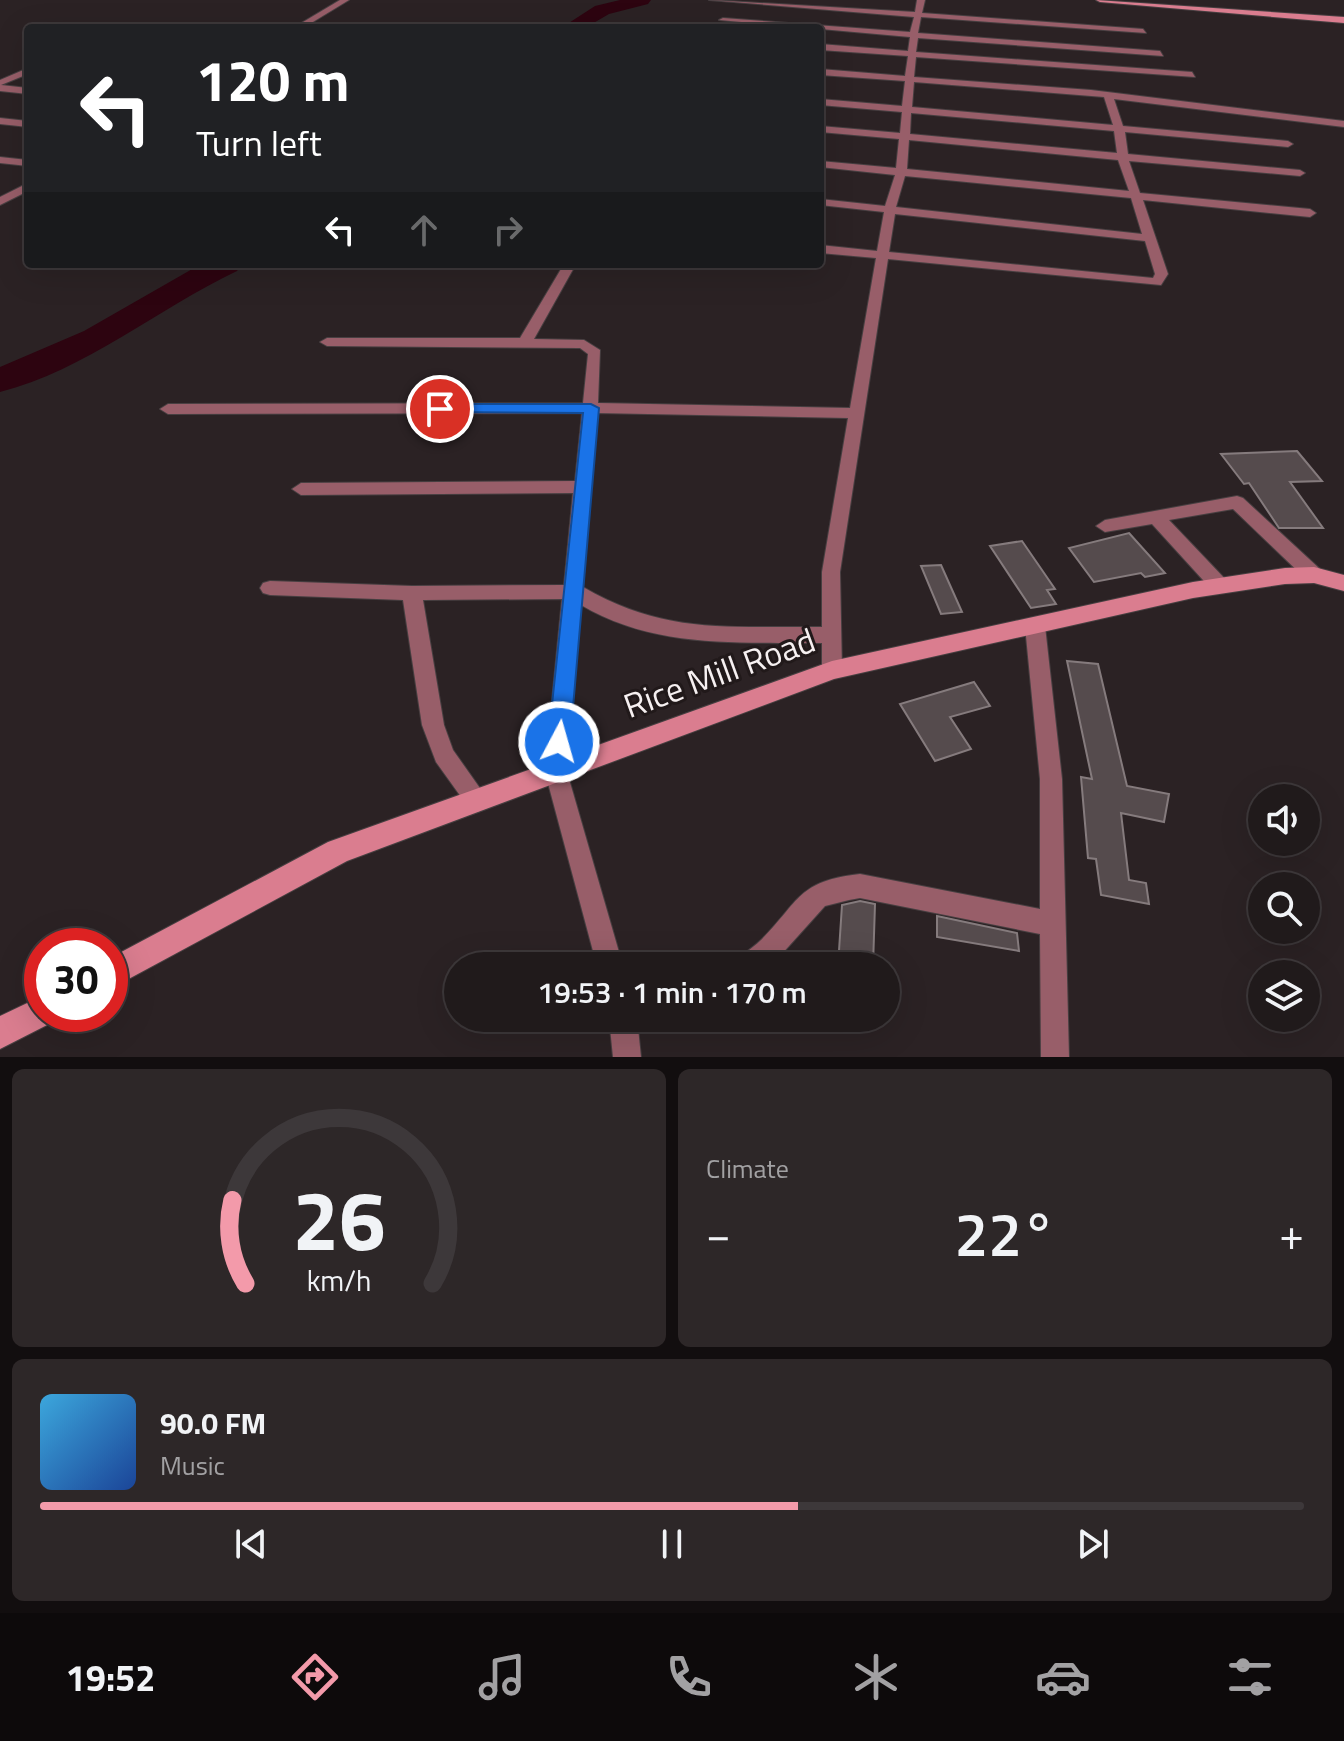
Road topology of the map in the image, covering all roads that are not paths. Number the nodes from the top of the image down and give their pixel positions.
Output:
1 (345, 0) edge
2 (713, 0) edge
3 (921, 0) edge
4 (1100, 0) edge
5 (1148, 0) edge
6 (736, 1) edge
7 (919, 17) junction
8 (1344, 18) edge
9 (1073, 22) junction
10 (304, 24) edge
11 (720, 24) edge
12 (824, 29) edge
13 (1143, 31) dead end
14 (914, 33) junction
15 (824, 47) edge
16 (1079, 47) junction
17 (912, 54) junction
18 (1160, 54) dead end
19 (1086, 67) junction
20 (824, 72) edge
21 (24, 73) edge
22 (1192, 75) dead end
23 (911, 81) junction
24 (0, 86) edge
25 (24, 90) edge
26 (1091, 93) junction
27 (1108, 95) junction
28 (824, 102) edge
29 (907, 109) junction
30 (0, 121) edge
31 (24, 124) edge
32 (1344, 124) edge
33 (1119, 128) junction
34 (824, 129) edge
35 (904, 136) junction
36 (1288, 144) dead end
37 (1123, 158) junction
38 (0, 160) edge
39 (24, 163) edge
40 (824, 164) edge
41 (901, 172) junction
42 (1300, 173) dead end
43 (24, 188) edge
44 (1136, 197) junction
45 (0, 202) edge
46 (824, 202) edge
47 (890, 209) junction
48 (1310, 213) dead end
49 (1148, 238) junction
50 (824, 249) edge
51 (884, 255) junction
52 (568, 268) edge
53 (327, 342) dead end
54 (525, 342) junction
55 (591, 408) junction
56 (168, 409) dead end
57 (859, 413) junction
58 (582, 487) junction
59 (301, 489) dead end
60 (1156, 517) junction
61 (1105, 526) dead end
62 (1314, 575) junction
63 (1344, 583) edge
64 (1220, 586) junction
65 (270, 588) dead end
66 (575, 592) junction
67 (412, 593) junction
68 (1035, 626) junction
69 (832, 635) junction
70 (832, 670) junction
71 (556, 772) junction
72 (477, 801) junction
73 (1053, 924) junction
74 (606, 952) edge
75 (765, 952) edge
76 (128, 964) edge
77 (24, 1020) edge
78 (628, 1032) edge
79 (0, 1033) edge
80 (627, 1057) edge
81 (1055, 1057) edge

1 - 10 street
2 - 6 street
3 - 7 street
4 - 8 main road
5 - 8 main road
6 - 7 street
6 - 11 street
7 - 9 street
7 - 14 street
9 - 13 street
9 - 16 street
12 - 14 street
14 - 16 street
14 - 17 street
15 - 17 street
16 - 18 street
16 - 19 street
17 - 19 street
17 - 23 street
19 - 22 street
19 - 26 street
20 - 23 street
21 - 24 street
23 - 26 street
23 - 29 street
24 - 25 street
26 - 27 street
27 - 32 street
27 - 33 street
28 - 29 street
29 - 33 street
29 - 35 street
30 - 31 street
33 - 36 street
33 - 37 street
34 - 35 street
35 - 37 street
35 - 41 street
37 - 42 street
37 - 44 street
38 - 39 street
40 - 41 street
41 - 44 street
41 - 47 street
43 - 45 street
44 - 48 street
44 - 49 street
46 - 47 street
47 - 49 street
47 - 51 street
49 - 51 street
50 - 51 street
51 - 57 street
52 - 54 street
53 - 54 street
54 - 55 street
55 - 56 street
55 - 57 street
55 - 58 street
57 - 69 street
58 - 59 street
58 - 66 street
60 - 61 street
60 - 62 street
60 - 64 street
62 - 63 main road, Rice Mill Road
62 - 64 main road, Rice Mill Road
64 - 68 main road, Rice Mill Road
65 - 67 street
66 - 67 street
66 - 69 street
66 - 71 street
67 - 72 street
68 - 70 main road, Rice Mill Road
68 - 73 street
69 - 70 street
70 - 71 main road, Rice Mill Road
71 - 72 main road, Rice Mill Road
71 - 74 street
72 - 76 main road, Rice Mill Road
73 - 75 street
73 - 81 street
77 - 79 main road
78 - 80 street

